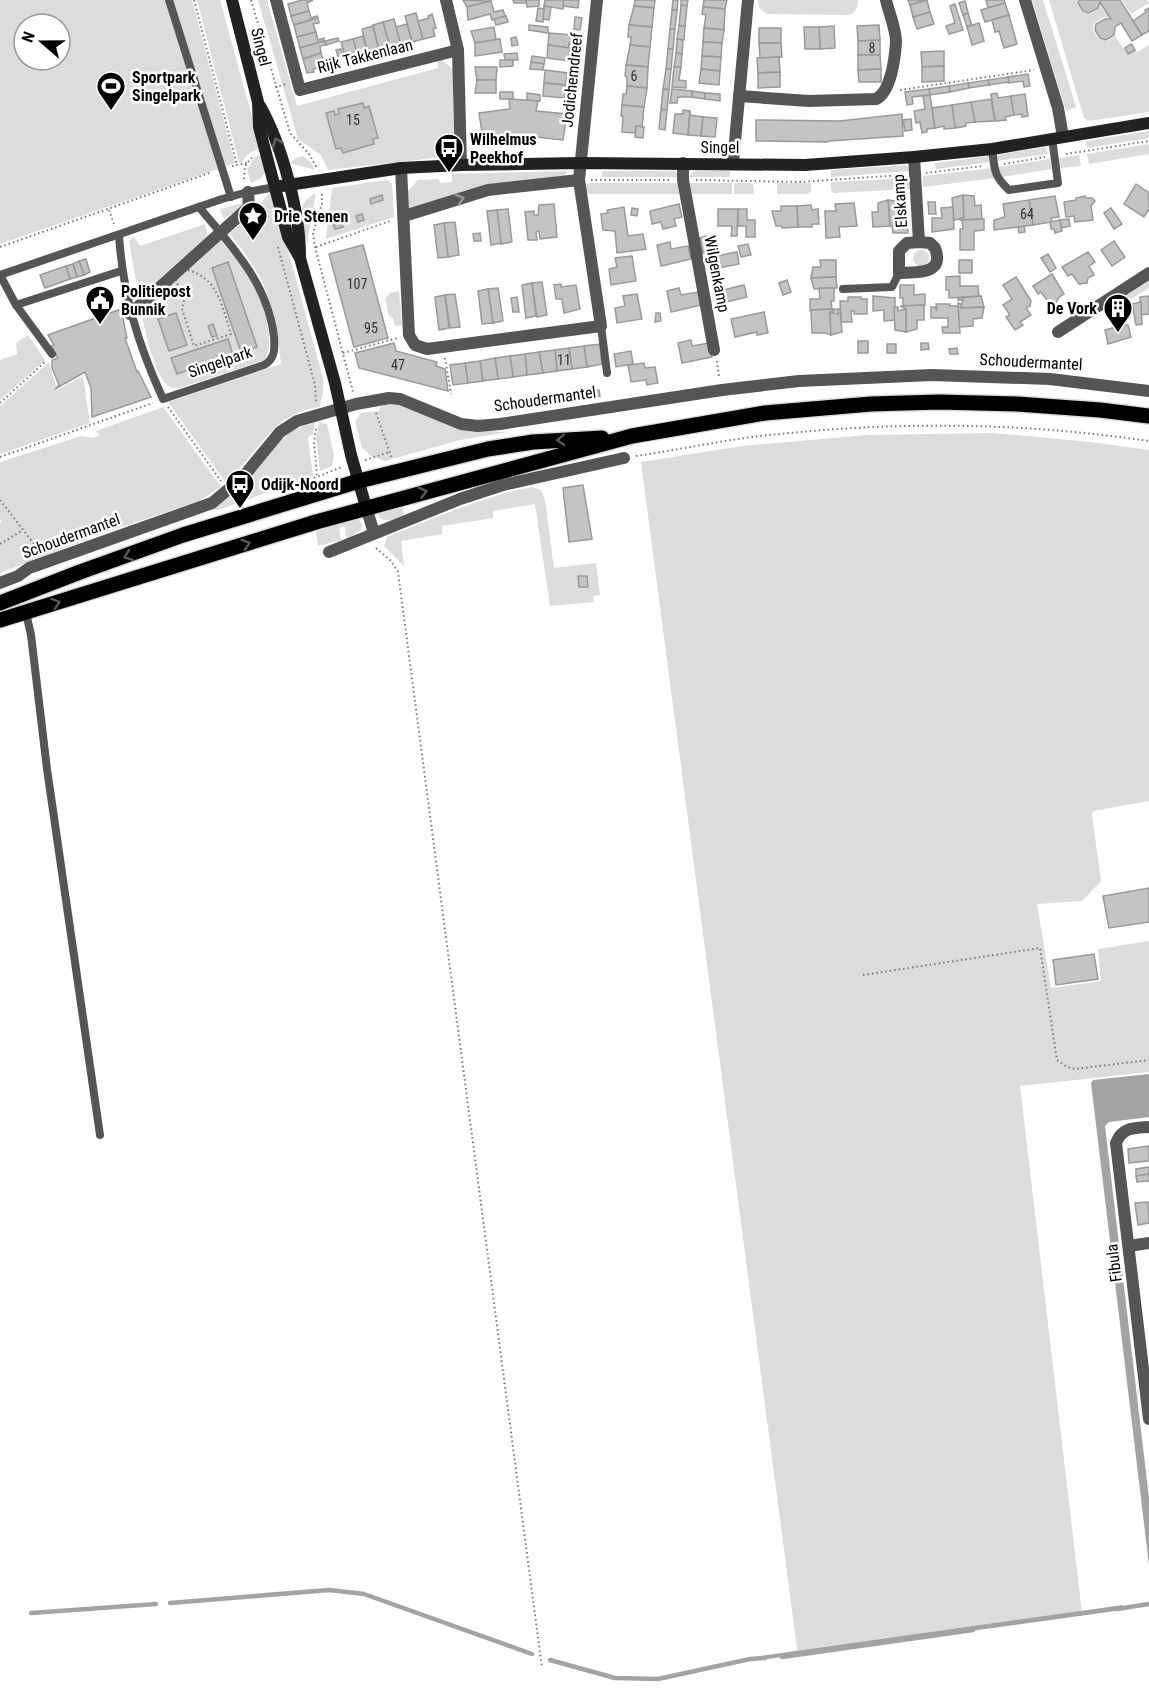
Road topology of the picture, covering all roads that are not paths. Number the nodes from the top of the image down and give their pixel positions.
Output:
1 (169, 0) edge
2 (232, 0) edge
3 (276, 0) edge
4 (446, 0) edge
5 (597, 0) edge
6 (748, 0) edge
7 (886, 0) edge
8 (1025, 0) edge
9 (458, 50) junction
10 (739, 96) junction
11 (258, 102) junction
12 (1149, 123) edge
13 (1057, 137) junction
14 (992, 149) junction
15 (914, 157) junction
16 (580, 163) junction
17 (683, 163) junction
18 (733, 163) junction
19 (461, 165) junction
20 (401, 168) junction
21 (579, 180) junction
22 (288, 185) junction
23 (275, 187) junction
24 (248, 192) junction
25 (231, 197) junction
26 (199, 207) junction
27 (404, 216) junction
28 (220, 232) junction
29 (119, 235) junction
30 (919, 242) junction
31 (300, 258) junction
32 (121, 271) junction
33 (899, 273) junction
34 (1149, 273) edge
35 (0, 275) edge
36 (843, 289) dead end
37 (16, 305) junction
38 (130, 314) junction
39 (601, 326) junction
40 (1058, 332) dead end
41 (714, 350) road end
42 (51, 354) road end
43 (608, 373) dead end
44 (1149, 391) edge
45 (342, 408) junction
46 (1149, 416) edge
47 (632, 436) junction
48 (624, 458) road end
49 (359, 481) junction
50 (366, 507) junction
51 (370, 535) junction
52 (329, 552) dead end
53 (0, 583) edge
54 (0, 603) edge
55 (26, 613) junction
56 (0, 620) edge
57 (1149, 1127) edge
58 (100, 1135) dead end
59 (1149, 1243) edge
60 (1128, 1246) junction
61 (1149, 1413) edge
62 (1149, 1419) edge

1 - 25 lane
2 - 11 street, Singel
3 - 9 street, Rijk Takkenlaan
4 - 9 street
5 - 16 street, Jodichemdreef
6 - 10 street
7 - 10 street
8 - 13 street
9 - 19 street
10 - 18 street
22 -> 11 street, Singel
11 - 23 street, Singel
12 - 13 street, Singel
13 - 14 street, Singel
13 - 14 lane
14 - 15 street, Singel
15 - 18 street, Singel
15 - 30 street, Elskamp
16 - 17 street, Singel
16 - 19 street, Singel
16 - 21 street
17 - 18 street, Singel
17 - 41 street, Wilgenkamp
19 - 20 street, Singel
20 - 22 street, Singel
20 - 27 street
27 -> 21 street
21 - 39 street
22 - 23 street, Singel
22 - 31 street, Singel
23 - 24 lane
23 - 31 street, Singel
24 - 25 lane
24 - 28 street
25 - 26 lane
26 - 28 lane, Singelpark
26 - 29 lane
27 - 39 street
28 - 38 street
28 - 38 lane, Singelpark
29 - 32 lane
29 - 35 lane
30 - 33 street, Elskamp
30 - 33 street, Elskamp
31 - 45 street, Singel
32 - 37 lane
32 - 38 lane
33 - 36 lane, Elskamp
34 - 40 street
35 - 37 lane
37 - 42 lane
39 - 43 lane
44 - 45 street, Schoudermantel
45 - 49 street, Singel
45 - 53 street, Schoudermantel
46 - 47 main road
47 -> 49 main road
50 -> 47 main road
48 - 51 street
49 - 50 street, Singel
49 -> 54 main road
50 - 51 street
55 -> 50 main road
51 - 52 street
55 - 56 main road
55 - 58 lane
57 - 60 street, Fibula
59 - 60 street
60 - 61 street, Fibula
61 - 62 street, Fibula

